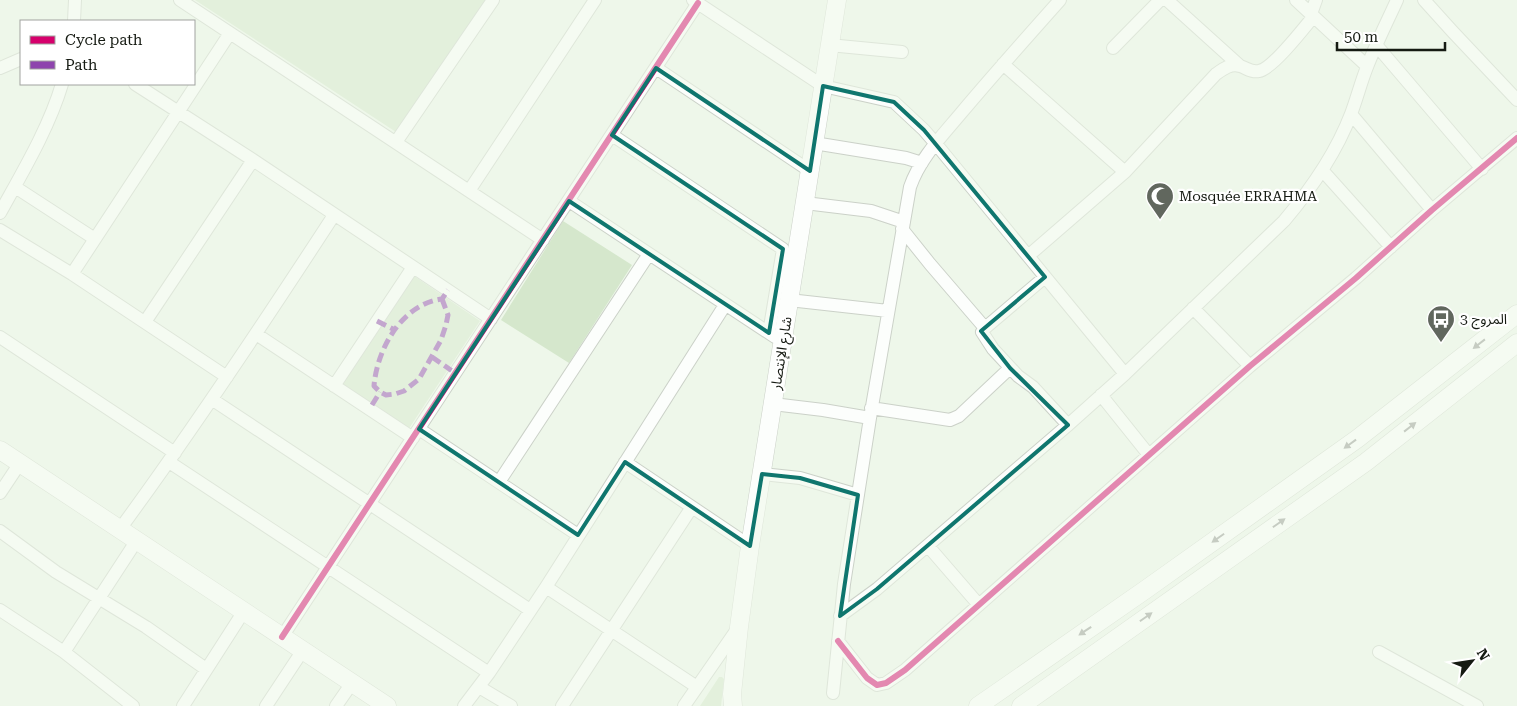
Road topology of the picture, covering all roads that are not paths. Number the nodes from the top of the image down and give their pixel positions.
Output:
1 (76, 0) edge
2 (180, 0) edge
3 (493, 0) edge
4 (594, 0) edge
5 (837, 0) edge
6 (1060, 0) edge
7 (1160, 0) edge
8 (1167, 0) edge
9 (1296, 0) edge
10 (1316, 0) edge
11 (1397, 0) edge
12 (1424, 0) edge
13 (696, 2) edge
14 (1312, 15) junction
15 (74, 20) edge
16 (230, 33) junction
17 (829, 45) junction
18 (1376, 46) junction
19 (1113, 48) dead end
20 (902, 52) dead end
21 (20, 59) edge
22 (1002, 64) junction
23 (1240, 66) junction
24 (1367, 66) junction
25 (0, 68) edge
26 (656, 68) junction
27 (62, 85) edge
28 (137, 85) edge
29 (823, 86) junction
30 (1517, 100) edge
31 (179, 111) junction
32 (1351, 114) junction
33 (612, 135) junction
34 (1517, 138) edge
35 (396, 142) junction
36 (814, 143) junction
37 (936, 144) junction
38 (254, 160) junction
39 (922, 163) junction
40 (1482, 169) junction
41 (810, 170) junction
42 (1322, 170) junction
43 (1125, 172) junction
44 (15, 187) junction
45 (469, 191) junction
46 (568, 201) junction
47 (805, 203) junction
48 (1432, 210) junction
49 (0, 213) edge
50 (334, 215) junction
51 (903, 225) junction
52 (0, 230) edge
53 (95, 239) junction
54 (543, 240) junction
55 (1391, 247) junction
56 (649, 254) junction
57 (1028, 256) junction
58 (413, 267) junction
59 (72, 274) junction
60 (1045, 277) junction
61 (790, 300) junction
62 (725, 305) junction
63 (1193, 308) junction
64 (888, 310) junction
65 (1517, 314) edge
66 (491, 319) junction
67 (145, 322) junction
68 (985, 328) junction
69 (256, 334) junction
70 (0, 338) edge
71 (776, 338) junction
72 (1517, 343) edge
73 (1250, 366) junction
74 (1010, 368) junction
75 (1125, 374) junction
76 (228, 377) junction
77 (334, 386) junction
78 (1101, 395) junction
79 (212, 400) junction
80 (773, 404) junction
81 (870, 413) junction
82 (1068, 425) junction
83 (416, 434) junction
84 (0, 450) edge
85 (1149, 455) junction
86 (172, 458) junction
87 (625, 462) junction
88 (20, 463) junction
89 (762, 474) junction
90 (500, 482) junction
91 (0, 493) edge
92 (858, 495) junction
93 (370, 504) junction
94 (692, 507) junction
95 (120, 530) junction
96 (0, 532) edge
97 (578, 534) junction
98 (137, 540) junction
99 (750, 546) junction
100 (928, 546) junction
101 (328, 567) junction
102 (546, 587) junction
103 (100, 597) junction
104 (979, 605) junction
105 (0, 610) edge
106 (530, 610) junction
107 (244, 611) junction
108 (840, 616) junction
109 (739, 627) junction
110 (612, 630) junction
111 (282, 637) junction
112 (838, 641) junction
113 (302, 650) junction
114 (64, 652) junction
115 (1379, 652) dead end
116 (206, 669) junction
117 (489, 673) junction
118 (352, 682) junction
119 (697, 686) junction
120 (479, 687) junction
121 (833, 693) dead end
122 (133, 706) edge
123 (183, 706) edge
124 (266, 706) edge
125 (336, 706) edge
126 (387, 706) edge
127 (464, 706) edge
128 (511, 706) edge
129 (562, 706) edge
130 (684, 706) edge
131 (733, 706) edge
132 (978, 706) edge
133 (1021, 706) edge
134 (1477, 706) edge

1 - 15 street
2 - 16 street
3 - 35 street
4 - 45 street
5 - 17 main road, شارع الإنتصار
6 - 22 street
7 - 19 street
8 - 23 street
9 - 14 street
10 - 14 street
11 - 18 street
12 - 30 street
13 - 26 street
13 - 29 street
14 - 23 street
14 - 24 street
16 - 31 street
16 - 35 street
17 - 20 street
17 - 29 main road, شارع الإنتصار
18 - 24 street
18 - 40 street
21 - 25 street
22 - 37 street
22 - 43 street
23 - 43 street
24 - 32 street
26 - 33 street
26 - 41 street
27 - 44 street
28 - 31 street
29 - 36 main road, شارع الإنتصار
29 - 37 street
31 - 38 street
31 - 53 street
32 - 42 street
32 - 48 street
33 - 46 street
33 - 71 street
34 - 40 street
35 - 45 street
36 - 39 street
36 - 41 main road, شارع الإنتصار
37 - 39 street
37 - 57 street
38 - 50 street
38 - 67 street
39 - 51 street
40 - 48 street
41 - 47 main road, شارع الإنتصار
42 - 55 street
42 - 63 street
43 - 57 street
44 - 49 street
44 - 53 street
45 - 54 street
46 - 54 street
46 - 56 street
47 - 51 street
47 - 61 main road, شارع الإنتصار
48 - 55 street
50 - 58 street
50 - 69 street
51 - 64 street
51 - 68 street
52 - 59 street
53 - 59 street
54 - 66 street
55 - 73 street
56 - 62 street
56 - 90 street
57 - 60 street
58 - 66 street
58 - 77 street
59 - 67 street
60 - 68 street
60 - 75 street
61 - 64 street
61 - 71 main road, شارع الإنتصار
62 - 71 street
62 - 87 street
63 - 73 street
63 - 75 street
64 - 81 street
65 -> 132 main road
66 - 83 street
67 - 76 street
68 - 74 street
69 - 76 street
69 - 77 street
70 - 86 street
71 - 80 main road, شارع الإنتصار
133 -> 72 main road
73 - 85 street
74 - 81 street
74 - 82 street
75 - 78 street
76 - 79 street
77 - 83 street
78 - 82 street
78 - 85 street
79 - 86 street
79 - 93 street
80 - 81 street
80 - 89 main road, شارع الإنتصار
81 - 92 street
82 - 100 street
83 - 90 street
83 - 93 street
84 - 88 main road
85 - 104 street
86 - 95 street
86 - 101 street
87 - 94 street
87 - 97 street
88 - 91 street
88 - 95 main road
89 - 92 street
89 - 99 main road, شارع الإنتصار
90 - 97 street
92 - 108 street
93 - 101 street
93 - 106 street
94 - 99 street
94 - 110 street
95 - 98 main road
96 - 103 street
97 - 102 street
98 - 103 street
98 - 107 main road
99 - 109 main road, شارع الإنتصار
100 - 104 street
100 - 108 street
101 - 111 street
101 - 117 street
102 - 106 street
102 - 110 street
103 - 114 street
103 - 116 street
104 - 112 street
105 - 114 street
106 - 117 street
107 - 111 main road
107 - 116 street
108 - 112 street
109 - 119 street
109 - 131 main road, شارع الإنتصار
110 - 119 street
110 - 129 street
111 - 113 main road
112 - 121 street
113 - 118 main road
113 - 124 street
114 - 122 street
115 - 134 street
116 - 123 street
117 - 120 street
118 - 125 street
118 - 126 main road
119 - 130 street
120 - 127 street
120 - 128 street

